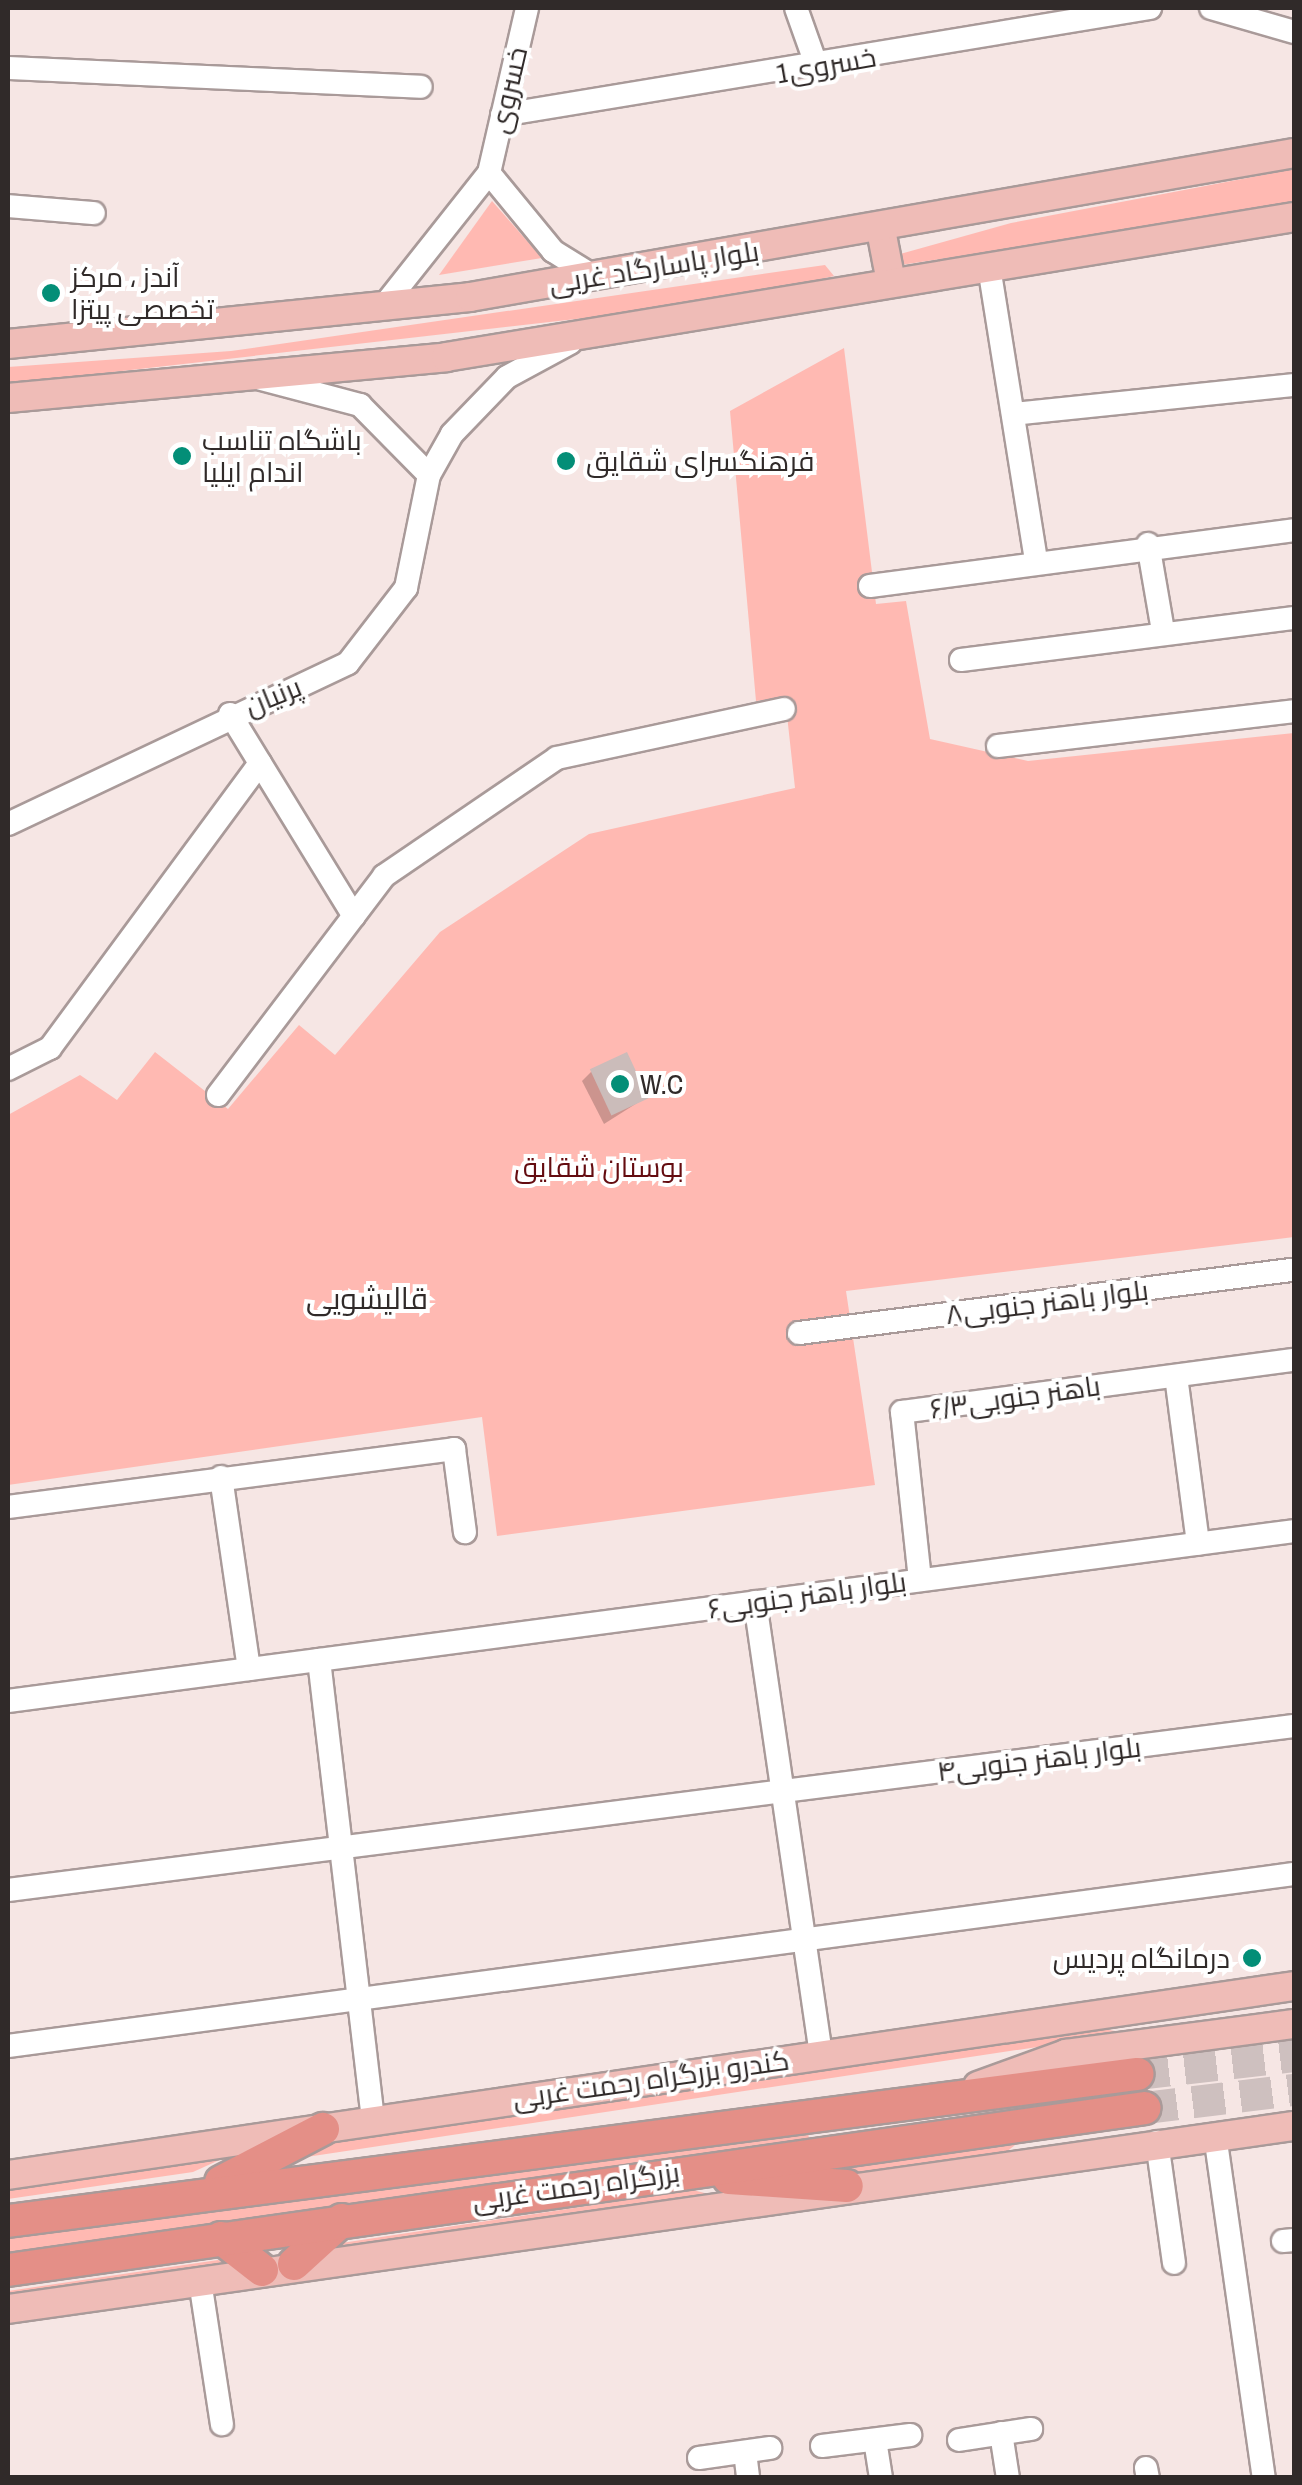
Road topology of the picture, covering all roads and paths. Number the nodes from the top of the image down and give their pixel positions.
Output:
1 (527, 8) edge
2 (796, 8) edge
3 (1150, 8) edge
4 (1211, 8) edge
5 (1294, 32) edge
6 (817, 67) junction
7 (8, 68) edge
8 (421, 88) dead end
9 (502, 115) junction
10 (1294, 152) edge
11 (489, 173) junction
12 (8, 206) edge
13 (94, 212) dead end
14 (1294, 217) edge
15 (881, 230) junction
16 (990, 273) junction
17 (595, 277) junction
18 (891, 282) junction
19 (382, 308) junction
20 (586, 335) junction
21 (8, 344) edge
22 (258, 378) junction
23 (1294, 385) edge
24 (8, 398) edge
25 (1013, 414) junction
26 (429, 475) junction
27 (1294, 530) edge
28 (1148, 544) junction
29 (1036, 560) junction
30 (870, 586) dead end
31 (1294, 618) edge
32 (1163, 631) junction
33 (961, 660) dead end
34 (784, 710) dead end
35 (1294, 711) edge
36 (230, 714) junction
37 (998, 746) dead end
38 (260, 763) junction
39 (8, 824) edge
40 (354, 916) junction
41 (8, 1070) edge
42 (218, 1095) dead end
43 (1294, 1270) edge
44 (799, 1334) dead end
45 (1294, 1360) edge
46 (1176, 1376) junction
47 (221, 1477) junction
48 (8, 1507) edge
49 (1294, 1531) edge
50 (465, 1532) dead end
51 (1198, 1544) junction
52 (920, 1580) junction
53 (755, 1602) junction
54 (319, 1660) junction
55 (249, 1670) junction
56 (8, 1701) edge
57 (1294, 1726) edge
58 (782, 1792) junction
59 (336, 1847) junction
60 (1294, 1874) edge
61 (8, 1890) edge
62 (805, 1941) junction
63 (1294, 1986) edge
64 (354, 1999) junction
65 (1123, 2011) junction
66 (1294, 2024) edge
67 (1224, 2032) junction
68 (8, 2046) edge
69 (821, 2054) junction
70 (1136, 2074) tunnel mouth
71 (944, 2099) junction
72 (1145, 2108) tunnel mouth
73 (372, 2120) junction
74 (1294, 2126) edge
75 (323, 2129) junction
76 (1215, 2135) junction
77 (1157, 2142) junction
78 (664, 2174) junction
79 (8, 2175) edge
80 (848, 2186) junction
81 (200, 2194) junction
82 (342, 2220) junction
83 (8, 2221) edge
84 (221, 2238) junction
85 (1174, 2263) dead end
86 (278, 2267) junction
87 (8, 2270) edge
88 (200, 2280) junction
89 (8, 2308) edge
90 (222, 2424) dead end
91 (1032, 2429) dead end
92 (1001, 2433) junction
93 (910, 2435) dead end
94 (875, 2440) junction
95 (959, 2440) dead end
96 (822, 2446) dead end
97 (770, 2448) dead end
98 (745, 2452) junction
99 (699, 2458) dead end
100 (748, 2478) edge
101 (881, 2478) edge
102 (1008, 2478) edge
103 (1264, 2478) edge

1 - 9 street, خسروى
2 - 6 street
3 - 6 street, خسروى1
4 - 5 street
6 - 9 street, خسروى1
7 - 8 street
9 - 11 street, خسروى
10 - 15 main road, بلوار پاسارگاد غربی
11 - 17 street
11 - 19 street
12 - 13 street
14 - 16 main road, بلوار پاسارگاد غربی
15 - 17 main road, بلوار پاسارگاد غربی
15 - 18 main road
16 - 18 main road, بلوار پاسارگاد غربی
16 - 25 street
17 - 19 main road, بلوار پاسارگاد غربی
18 - 20 main road, بلوار پاسارگاد غربی
19 - 21 main road, بلوار پاسارگاد غربی
20 - 22 main road, بلوار پاسارگاد غربی
20 - 26 street
22 - 24 main road, بلوار پاسارگاد غربی
22 - 26 street
23 - 25 street
25 - 29 street
26 - 36 street, پرنیان
27 - 28 street
28 - 29 street
28 - 32 street
29 - 30 street
31 - 32 street
32 - 33 street
34 - 40 street
35 - 37 street
36 - 38 street
36 - 39 street, پرنیان
38 - 40 street
38 - 41 street
40 - 42 street
43 - 44 street, ۸بلوار باهنر جنوبی
45 - 46 street, ۶/۳باهنر جنوبی
46 - 51 street
46 - 52 street, ۶/۳باهنر جنوبی
47 - 48 street
47 - 50 street
47 - 55 street
49 - 51 street, بلوار باهنر جنوبی۶
51 - 52 street, بلوار باهنر جنوبی۶
52 - 53 street, بلوار باهنر جنوبی۶
53 - 54 street, بلوار باهنر جنوبی۶
53 - 58 street
54 - 55 street, بلوار باهنر جنوبی۶
54 - 59 street
55 - 56 street, بلوار باهنر جنوبی۶
57 - 58 street, بلوار باهنر جنوبی۴
58 - 59 street, بلوار باهنر جنوبی۴
58 - 62 street
59 - 61 street, بلوار باهنر جنوبی۴
59 - 64 street
60 - 62 street
62 - 64 street
62 - 69 street
63 - 65 main road, کندرو بزرگراه رحمت غربی
64 - 68 street
64 - 73 street
65 - 67 main road
65 - 69 main road, کندرو بزرگراه رحمت غربی
66 - 67 main road
67 - 71 main road
69 - 73 main road, کندرو بزرگراه رحمت غربی
70 - 71 highway, بزرگراه رحمت غربی
71 - 81 highway, بزرگراه رحمت غربی
72 - 78 highway, بزرگراه رحمت غربی
73 - 75 main road, کندرو بزرگراه رحمت غربی
74 - 76 main road
75 - 79 main road, کندرو بزرگراه رحمت غربی
75 - 81 highway
76 - 77 main road
76 - 103 street
77 - 80 main road
77 - 85 street
78 - 80 highway
78 - 82 highway, بزرگراه رحمت غربی
80 - 86 main road
81 - 83 highway, بزرگراه رحمت غربی
82 - 84 highway, بزرگراه رحمت غربی
82 - 86 highway
84 - 86 highway
84 - 87 highway, بزرگراه رحمت غربی
86 - 88 main road
88 - 89 main road
88 - 90 street
91 - 92 street
92 - 95 street
92 - 102 street
93 - 94 street
94 - 96 street
94 - 101 street
97 - 98 street
98 - 99 street
98 - 100 street

